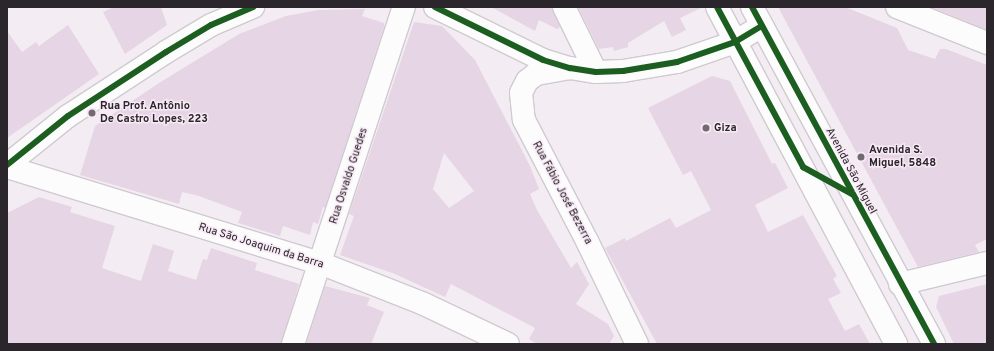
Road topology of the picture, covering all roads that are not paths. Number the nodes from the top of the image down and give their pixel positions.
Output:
1 (253, 7) edge
2 (404, 7) edge
3 (435, 7) edge
4 (564, 7) edge
5 (717, 7) edge
6 (752, 7) edge
7 (896, 7) edge
8 (762, 26) junction
9 (735, 42) junction
10 (987, 44) edge
11 (570, 68) junction
12 (596, 72) junction
13 (7, 166) edge
14 (320, 263) junction
15 (987, 263) edge
16 (900, 284) junction
17 (293, 344) edge
18 (508, 344) edge
19 (637, 344) edge
20 (896, 344) edge
21 (934, 344) edge

1 - 13 street
2 - 14 street, Rua Osvaldo Guedes
3 - 11 street
4 - 12 street
5 - 9 street
6 - 8 street, Avenida São Miguel
7 - 10 street
8 - 9 street
8 - 16 street, Avenida São Miguel
9 - 12 street
9 - 20 street
11 - 12 street
11 - 19 street, Rua Fábio José Bezerra
13 - 14 street, Rua São Joaquim da Barra
14 - 17 street, Rua Osvaldo Guedes
14 - 18 street, Rua São Joaquim da Barra
15 - 16 street
16 - 21 street, Avenida São Miguel

